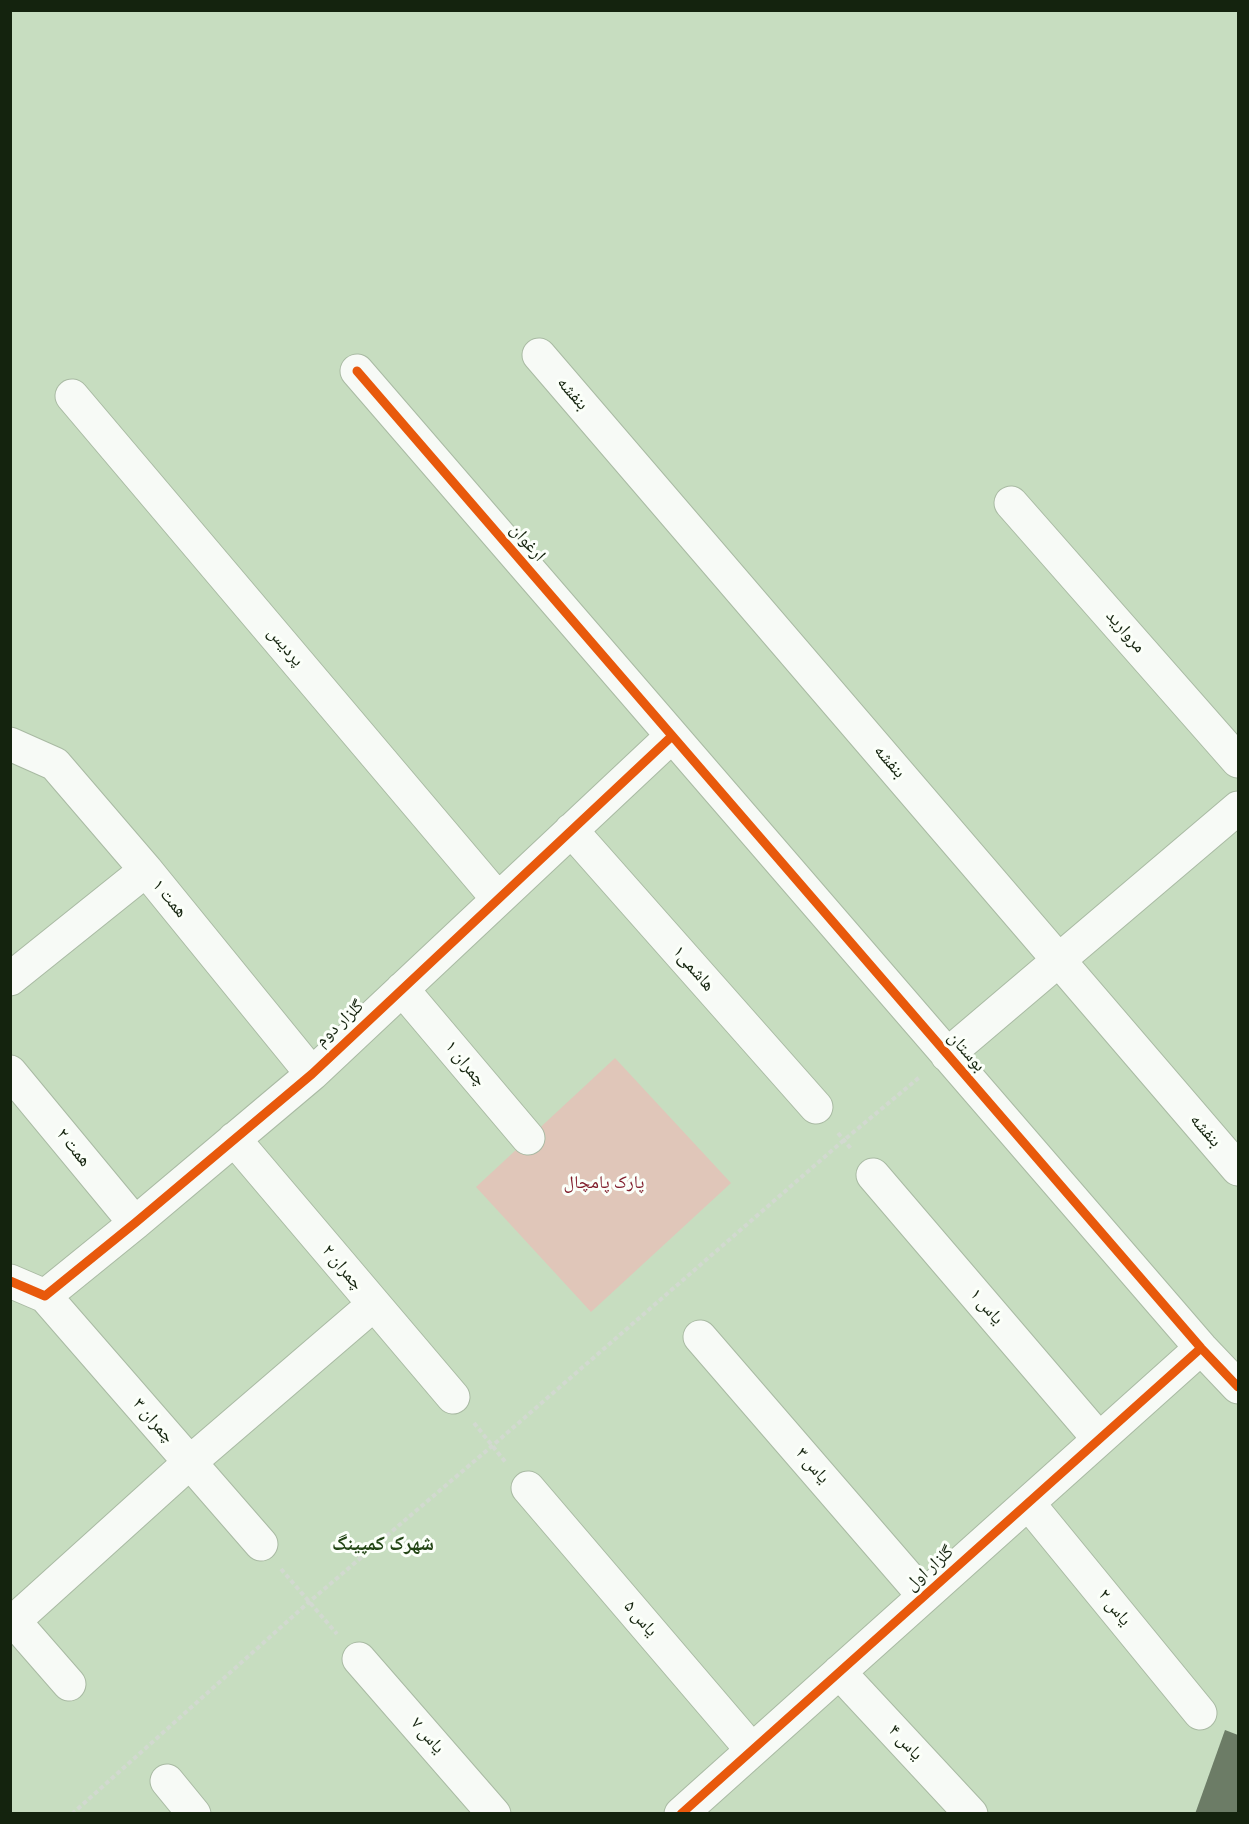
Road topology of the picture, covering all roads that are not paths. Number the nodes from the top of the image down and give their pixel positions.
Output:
1 (539, 355) dead end
2 (357, 371) dead end
3 (72, 396) dead end
4 (1011, 503) dead end
5 (672, 736) junction
6 (10, 744) edge
7 (1239, 761) edge
8 (1239, 808) edge
9 (571, 830) junction
10 (146, 870) junction
11 (498, 898) junction
12 (1059, 961) junction
13 (10, 979) edge
14 (402, 989) junction
15 (947, 1055) junction
16 (10, 1072) edge
17 (312, 1074) junction
18 (816, 1107) road end
19 (528, 1138) dead end
20 (234, 1139) junction
21 (1239, 1169) edge
22 (873, 1175) road end
23 (135, 1223) junction
24 (10, 1281) edge
25 (45, 1296) junction
26 (373, 1305) junction
27 (700, 1337) dead end
28 (1201, 1348) junction
29 (1239, 1387) edge
30 (453, 1397) road end
31 (1099, 1439) junction
32 (189, 1463) junction
33 (528, 1488) road end
34 (1028, 1503) junction
35 (261, 1544) road end
36 (924, 1596) junction
37 (359, 1659) road end
38 (839, 1672) junction
39 (69, 1684) dead end
40 (1200, 1713) dead end
41 (752, 1750) junction
42 (166, 1781) dead end
43 (194, 1814) edge
44 (494, 1814) edge
45 (681, 1814) edge
46 (971, 1814) edge

1 - 12 street, بنفشه
2 - 5 street, ارغوان
3 - 11 street, پردیس
4 - 7 street, مروارید
5 - 9 street, گلزار دوم
5 - 15 street, بوستان
6 - 10 street, همت ۱
8 - 12 street
9 - 11 street, گلزار دوم
9 - 18 street, هاشمی۱
10 - 13 street
10 - 17 street, همت ۱
11 - 14 street, گلزار دوم
12 - 15 street
12 - 21 street, بنفشه
14 - 17 street, گلزار دوم
14 - 19 street, چمران ۱
15 - 28 street, بوستان
16 - 23 street, همت ۲
17 - 20 street, گلزار دوم
20 - 23 street, گلزار دوم
20 - 26 street, چمران ۲
22 - 31 street, یاس ۱
23 - 25 street, گلزار دوم
24 - 25 street
25 - 32 street, چمران ۳
26 - 30 street, چمران ۲
26 - 32 street
27 - 36 street, یاس ۳
28 - 29 street, بوستان
28 - 31 street, گلزار اول
31 - 34 street, گلزار اول
32 - 35 street, چمران ۳
32 - 39 street
33 - 41 street, یاس ۵
34 - 36 street, گلزار اول
34 - 40 street, یاس ۲
36 - 38 street, گلزار اول
37 - 44 street, یاس ۷
38 - 41 street, گلزار اول
38 - 46 street, یاس ۴
41 - 45 street, گلزار اول
42 - 43 street

